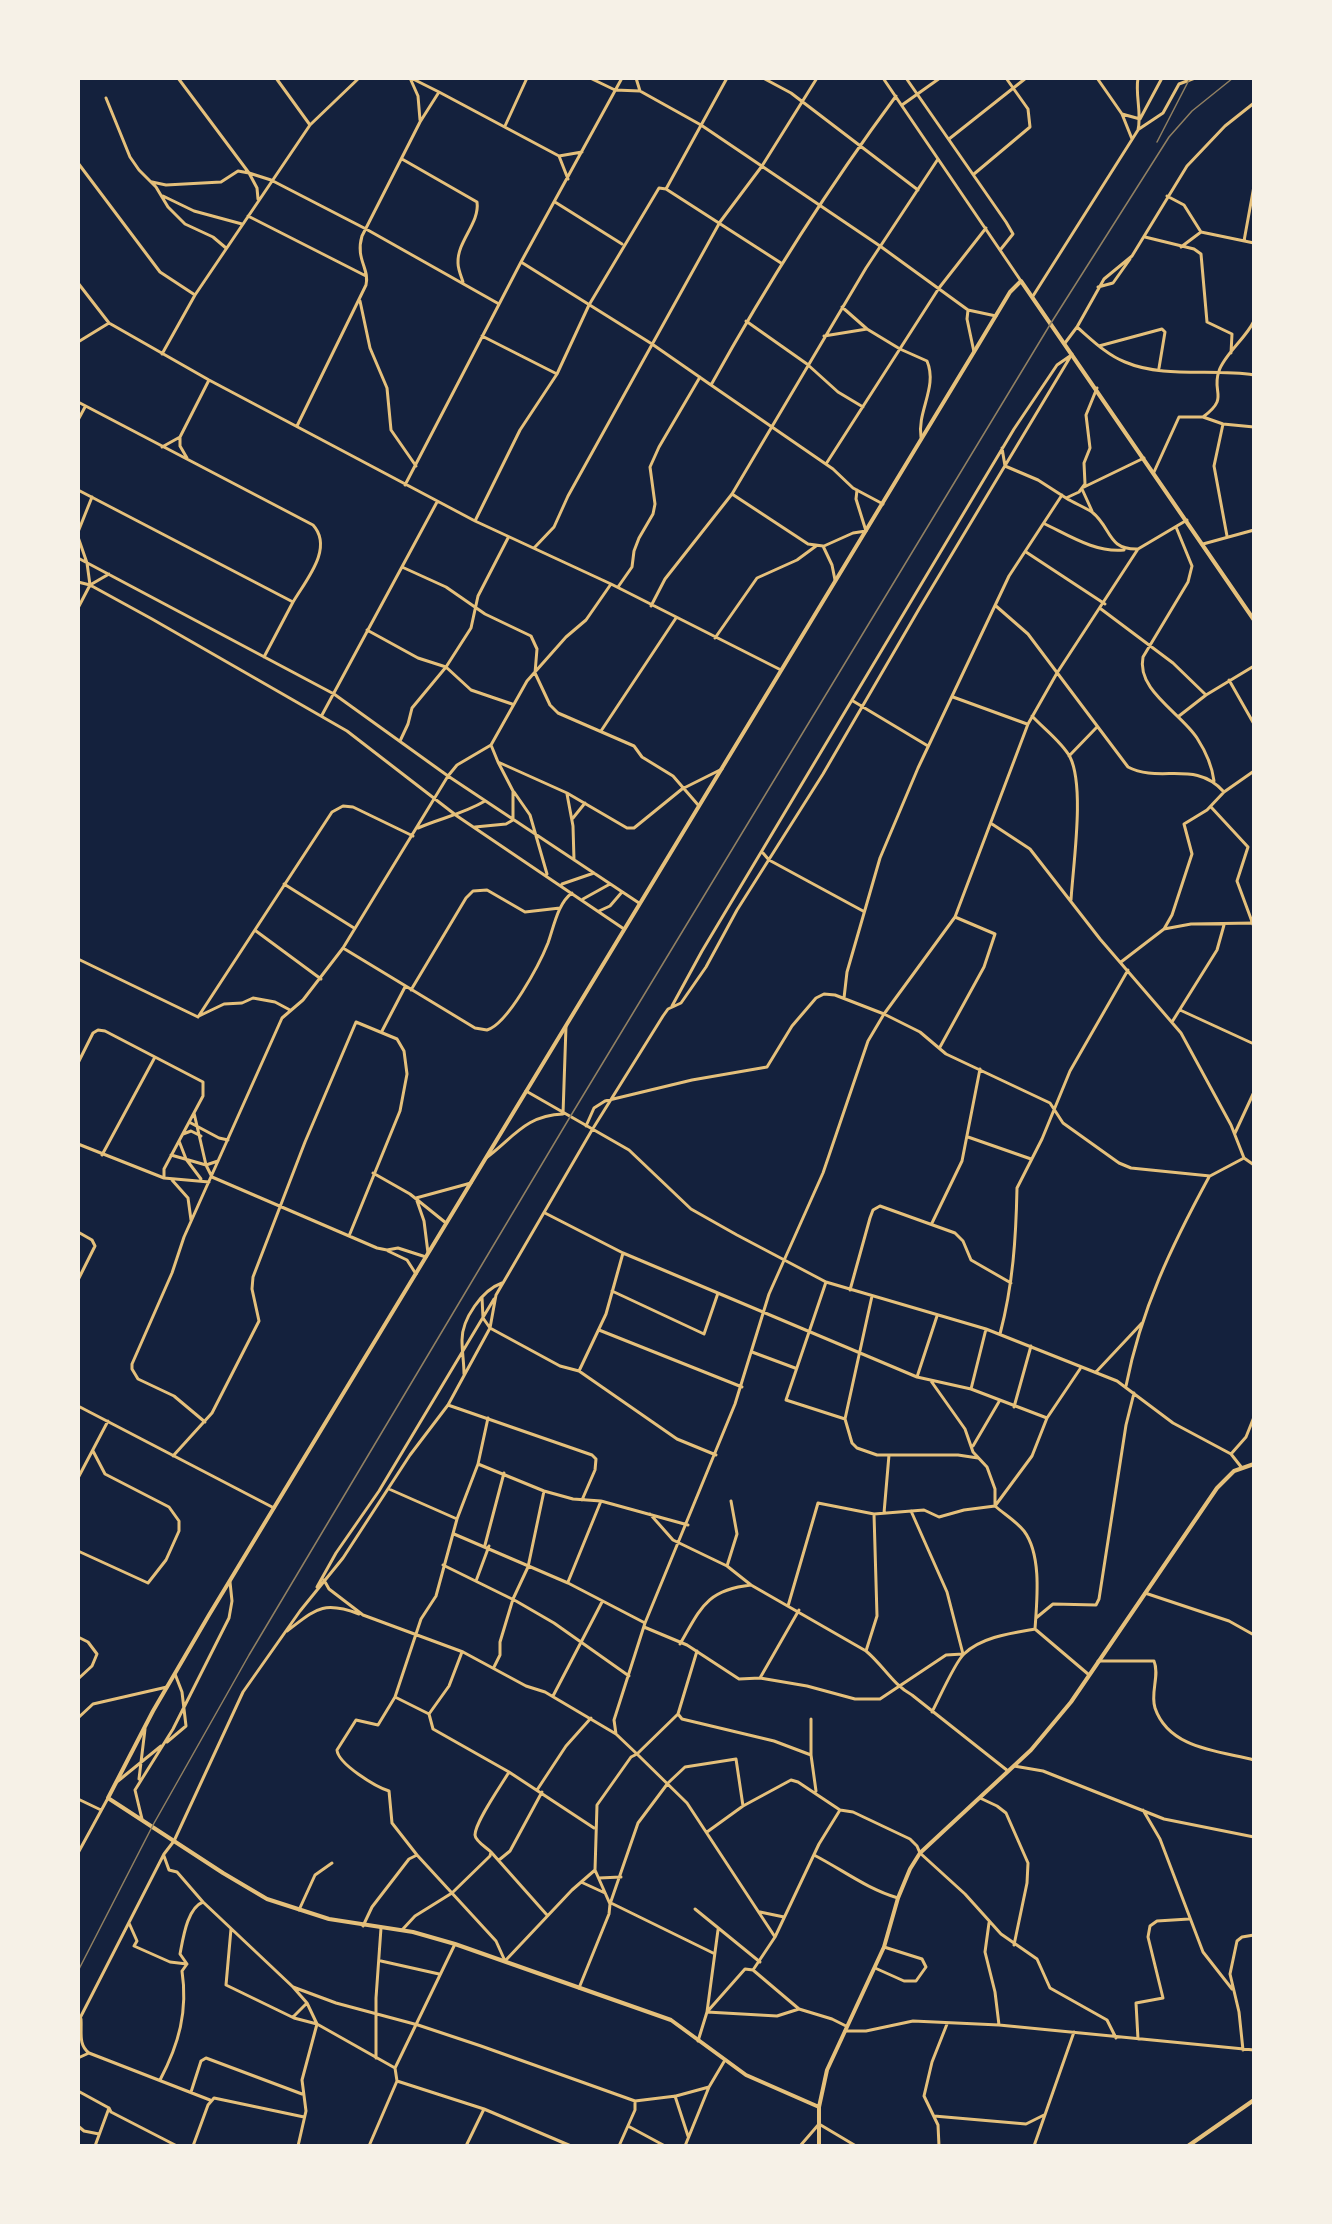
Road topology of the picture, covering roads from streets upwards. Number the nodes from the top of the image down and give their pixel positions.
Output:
1 (178, 78) edge
2 (276, 78) edge
3 (360, 78) edge
4 (410, 78) edge
5 (527, 78) edge
6 (590, 78) edge
7 (622, 78) edge
8 (636, 78) edge
9 (727, 78) edge
10 (763, 78) edge
11 (817, 78) edge
12 (883, 78) edge
13 (906, 78) edge
14 (940, 78) edge
15 (1006, 78) edge
16 (1026, 78) edge
17 (1097, 78) edge
18 (1138, 78) edge
19 (1162, 78) edge
20 (1195, 78) edge
21 (1014, 88) junction
22 (615, 90) junction
23 (640, 91) junction
24 (439, 92) junction
25 (918, 95) junction
26 (896, 96) junction
27 (106, 98) dead end
28 (802, 101) junction
29 (1254, 103) edge
30 (902, 105) junction
31 (1122, 114) junction
32 (1140, 119) junction
33 (420, 122) junction
34 (310, 125) junction
35 (701, 125) junction
36 (505, 126) junction
37 (1138, 130) junction
38 (949, 139) junction
39 (1132, 139) junction
40 (860, 146) junction
41 (582, 153) junction
42 (560, 156) junction
43 (402, 159) junction
44 (938, 159) junction
45 (78, 163) edge
46 (762, 166) junction
47 (249, 173) junction
48 (974, 174) junction
49 (568, 179) junction
50 (271, 180) junction
51 (152, 182) junction
52 (1254, 186) edge
53 (666, 189) junction
54 (918, 190) junction
55 (161, 195) junction
56 (1167, 196) junction
57 (258, 201) junction
58 (555, 202) junction
59 (819, 204) junction
60 (248, 216) junction
61 (720, 222) junction
62 (242, 224) junction
63 (986, 228) junction
64 (366, 229) junction
65 (1201, 232) junction
66 (1144, 237) junction
67 (1244, 241) junction
68 (1254, 243) edge
69 (623, 245) junction
70 (880, 246) junction
71 (1180, 247) junction
72 (226, 248) junction
73 (1001, 249) junction
74 (1132, 256) junction
75 (521, 262) junction
76 (781, 263) junction
77 (367, 277) junction
78 (1022, 281) junction
79 (463, 282) junction
80 (78, 284) edge
81 (1098, 287) junction
82 (939, 288) junction
83 (195, 295) junction
84 (1033, 296) junction
85 (360, 299) junction
86 (500, 304) junction
87 (589, 304) junction
88 (842, 307) junction
89 (968, 310) junction
90 (996, 316) junction
91 (746, 321) junction
92 (1254, 321) edge
93 (109, 322) junction
94 (1077, 327) junction
95 (867, 328) junction
96 (482, 336) junction
97 (824, 336) junction
98 (78, 342) edge
99 (1065, 343) junction
100 (652, 344) junction
101 (1099, 346) junction
102 (900, 349) junction
103 (974, 352) junction
104 (162, 354) junction
105 (1072, 355) junction
106 (1231, 355) junction
107 (807, 364) junction
108 (1159, 369) junction
109 (1218, 372) junction
110 (557, 374) junction
111 (1254, 375) edge
112 (700, 377) junction
113 (209, 380) junction
114 (711, 385) junction
115 (1097, 388) junction
116 (78, 402) edge
117 (85, 407) junction
118 (863, 407) junction
119 (1203, 417) junction
120 (78, 420) edge
121 (1223, 424) junction
122 (297, 426) junction
123 (770, 427) junction
124 (1254, 427) edge
125 (180, 437) junction
126 (922, 438) junction
127 (162, 447) junction
128 (1002, 448) junction
129 (1144, 458) junction
130 (187, 459) junction
131 (826, 464) junction
132 (416, 466) junction
133 (1005, 466) junction
134 (1154, 472) junction
135 (405, 485) junction
136 (1083, 488) junction
137 (78, 490) edge
138 (857, 490) junction
139 (732, 494) junction
140 (1064, 496) junction
141 (92, 497) junction
142 (437, 502) junction
143 (883, 504) junction
144 (1093, 513) junction
145 (1187, 520) junction
146 (475, 521) junction
147 (1045, 525) junction
148 (1176, 527) junction
149 (1254, 530) edge
150 (866, 531) junction
151 (78, 532) edge
152 (1227, 536) junction
153 (78, 537) edge
154 (508, 538) junction
155 (1203, 544) junction
156 (816, 546) junction
157 (823, 546) junction
158 (534, 548) junction
159 (1126, 549) junction
160 (1138, 549) junction
161 (1026, 552) junction
162 (78, 560) edge
163 (87, 563) junction
164 (402, 567) junction
165 (114, 575) junction
166 (836, 581) junction
167 (78, 582) edge
168 (611, 584) junction
169 (90, 585) junction
170 (618, 587) junction
171 (293, 602) junction
172 (1105, 604) junction
173 (651, 606) junction
174 (996, 606) junction
175 (78, 608) edge
176 (476, 609) junction
177 (1101, 609) junction
178 (676, 618) junction
179 (1254, 620) edge
180 (367, 630) junction
181 (715, 638) junction
182 (1151, 644) junction
183 (264, 657) junction
184 (1254, 666) edge
185 (446, 667) junction
186 (781, 670) junction
187 (1057, 672) junction
188 (535, 673) junction
189 (1230, 680) junction
190 (334, 694) junction
191 (1206, 695) junction
192 (953, 697) junction
193 (853, 701) junction
194 (512, 704) junction
195 (863, 706) junction
196 (322, 715) junction
197 (1031, 716) junction
198 (1179, 716) junction
199 (1028, 724) junction
200 (1254, 724) edge
201 (1098, 727) junction
202 (601, 731) junction
203 (400, 741) junction
204 (491, 745) junction
205 (928, 746) junction
206 (1069, 756) junction
207 (498, 762) junction
208 (722, 769) junction
209 (1254, 771) edge
210 (448, 776) junction
211 (1214, 781) junction
212 (682, 789) junction
213 (513, 791) junction
214 (1224, 792) junction
215 (567, 794) junction
216 (432, 798) junction
217 (485, 801) junction
218 (585, 803) junction
219 (699, 806) junction
220 (1211, 807) junction
221 (457, 816) junction
222 (513, 820) junction
223 (572, 820) junction
224 (992, 824) junction
225 (474, 827) junction
226 (416, 829) junction
227 (413, 836) junction
228 (537, 836) junction
229 (763, 853) junction
230 (574, 860) junction
231 (769, 860) junction
232 (594, 873) junction
233 (547, 874) junction
234 (284, 884) junction
235 (561, 884) junction
236 (610, 884) junction
237 (572, 892) junction
238 (622, 892) junction
239 (582, 899) junction
240 (1071, 902) junction
241 (639, 903) junction
242 (561, 908) junction
243 (598, 911) junction
244 (863, 911) junction
245 (955, 917) junction
246 (1253, 924) edge
247 (1224, 925) junction
248 (354, 928) junction
249 (624, 929) junction
250 (1164, 929) junction
251 (255, 931) junction
252 (343, 948) junction
253 (78, 959) edge
254 (1121, 962) junction
255 (1128, 970) junction
256 (321, 979) junction
257 (405, 987) junction
258 (411, 990) junction
259 (844, 998) junction
260 (672, 1006) junction
261 (290, 1010) junction
262 (1180, 1010) junction
263 (884, 1014) junction
264 (198, 1017) junction
265 (1172, 1022) junction
266 (566, 1025) junction
267 (382, 1031) junction
268 (1254, 1044) edge
269 (939, 1047) junction
270 (154, 1057) junction
271 (78, 1063) edge
272 (980, 1069) junction
273 (526, 1091) junction
274 (1254, 1092) edge
275 (611, 1099) junction
276 (1053, 1109) junction
277 (194, 1113) junction
278 (563, 1114) junction
279 (189, 1122) junction
280 (199, 1125) junction
281 (586, 1126) junction
282 (592, 1130) junction
283 (1235, 1133) junction
284 (183, 1134) junction
285 (201, 1136) junction
286 (968, 1137) junction
287 (228, 1140) junction
288 (179, 1141) junction
289 (78, 1144) edge
290 (102, 1155) junction
291 (171, 1155) junction
292 (1244, 1158) junction
293 (186, 1159) junction
294 (1032, 1159) junction
295 (485, 1160) junction
296 (219, 1161) junction
297 (206, 1165) junction
298 (1254, 1165) edge
299 (373, 1173) junction
300 (1209, 1176) junction
301 (212, 1177) junction
302 (164, 1178) junction
303 (170, 1179) junction
304 (201, 1179) junction
305 (209, 1182) junction
306 (471, 1183) junction
307 (416, 1198) junction
308 (281, 1208) junction
309 (545, 1212) junction
310 (191, 1222) junction
311 (446, 1223) junction
312 (932, 1223) junction
313 (78, 1232) edge
314 (349, 1236) junction
315 (387, 1250) junction
316 (623, 1252) junction
317 (427, 1255) junction
318 (785, 1260) junction
319 (416, 1274) junction
320 (78, 1280) edge
321 (503, 1282) junction
322 (826, 1282) junction
323 (1011, 1283) junction
324 (850, 1290) junction
325 (612, 1291) junction
326 (718, 1293) junction
327 (496, 1295) junction
328 (872, 1296) junction
329 (482, 1297) junction
330 (763, 1312) junction
331 (937, 1316) junction
332 (483, 1318) junction
333 (1143, 1322) junction
334 (490, 1328) junction
335 (986, 1329) junction
336 (599, 1330) junction
337 (807, 1332) junction
338 (1000, 1334) junction
339 (1032, 1346) junction
340 (463, 1351) junction
341 (752, 1352) junction
342 (858, 1352) junction
343 (795, 1368) junction
344 (1080, 1368) junction
345 (579, 1371) junction
346 (1096, 1372) junction
347 (463, 1376) junction
348 (917, 1377) junction
349 (931, 1381) junction
350 (1126, 1386) junction
351 (742, 1387) junction
352 (971, 1389) junction
353 (1134, 1393) junction
354 (1001, 1400) junction
355 (448, 1405) junction
356 (78, 1406) edge
357 (1014, 1407) junction
358 (1254, 1417) edge
359 (488, 1418) junction
360 (1047, 1418) junction
361 (845, 1419) junction
362 (108, 1421) junction
363 (205, 1422) junction
364 (972, 1448) junction
365 (93, 1451) junction
366 (1231, 1454) junction
367 (716, 1455) junction
368 (889, 1455) junction
369 (173, 1456) junction
370 (978, 1458) junction
371 (478, 1464) junction
372 (1254, 1464) edge
373 (1242, 1468) junction
374 (504, 1473) junction
375 (78, 1478) edge
376 (389, 1490) junction
377 (544, 1491) junction
378 (582, 1500) junction
379 (601, 1501) junction
380 (731, 1501) dead end
381 (995, 1506) junction
382 (274, 1508) junction
383 (911, 1511) junction
384 (884, 1513) junction
385 (650, 1514) junction
386 (874, 1514) junction
387 (457, 1519) junction
388 (688, 1525) junction
389 (454, 1534) junction
390 (679, 1544) junction
391 (487, 1546) junction
392 (78, 1551) edge
393 (443, 1565) junction
394 (727, 1566) junction
395 (528, 1567) junction
396 (230, 1580) junction
397 (324, 1580) junction
398 (476, 1581) junction
399 (568, 1583) junction
400 (751, 1585) junction
401 (315, 1592) junction
402 (1145, 1593) junction
403 (513, 1599) junction
404 (603, 1602) junction
405 (788, 1606) junction
406 (799, 1611) junction
407 (363, 1615) junction
408 (1035, 1618) junction
409 (645, 1625) junction
410 (1035, 1629) junction
411 (284, 1634) junction
412 (416, 1635) junction
413 (1254, 1635) edge
414 (78, 1637) edge
415 (583, 1643) junction
416 (680, 1644) junction
417 (866, 1651) junction
418 (462, 1652) junction
419 (697, 1652) junction
420 (963, 1654) junction
421 (1098, 1661) junction
422 (494, 1667) junction
423 (175, 1674) junction
424 (1088, 1674) junction
425 (629, 1676) junction
426 (760, 1678) junction
427 (78, 1679) edge
428 (167, 1686) junction
429 (897, 1687) junction
430 (553, 1696) junction
431 (395, 1697) junction
432 (183, 1707) junction
433 (932, 1712) junction
434 (429, 1714) junction
435 (678, 1714) junction
436 (78, 1718) edge
437 (591, 1718) junction
438 (811, 1719) dead end
439 (146, 1724) junction
440 (616, 1734) junction
441 (164, 1744) junction
442 (637, 1754) junction
443 (811, 1755) junction
444 (1254, 1760) edge
445 (140, 1763) junction
446 (1014, 1766) junction
447 (1008, 1771) junction
448 (509, 1772) junction
449 (139, 1780) junction
450 (116, 1782) junction
451 (668, 1783) junction
452 (537, 1790) junction
453 (816, 1791) junction
454 (542, 1792) junction
455 (108, 1798) junction
456 (980, 1798) junction
457 (78, 1799) edge
458 (743, 1806) junction
459 (101, 1810) junction
460 (840, 1810) junction
461 (1143, 1810) junction
462 (142, 1819) junction
463 (595, 1829) junction
464 (707, 1832) junction
465 (1254, 1838) edge
466 (174, 1841) junction
467 (491, 1852) junction
468 (78, 1853) edge
469 (920, 1853) junction
470 (164, 1854) junction
471 (417, 1855) junction
472 (814, 1855) junction
473 (499, 1860) junction
474 (332, 1863) dead end
475 (595, 1870) junction
476 (621, 1877) junction
477 (599, 1878) junction
478 (581, 1882) junction
479 (452, 1893) junction
480 (606, 1894) junction
481 (898, 1898) junction
482 (203, 1902) junction
483 (610, 1904) junction
484 (695, 1909) dead end
485 (299, 1910) junction
486 (760, 1912) junction
487 (547, 1915) junction
488 (784, 1917) junction
489 (1189, 1919) junction
490 (129, 1923) junction
491 (989, 1923) junction
492 (363, 1926) junction
493 (381, 1928) junction
494 (231, 1929) junction
495 (718, 1930) junction
496 (401, 1931) junction
497 (1254, 1935) edge
498 (775, 1937) junction
499 (455, 1944) junction
500 (1014, 1945) junction
501 (884, 1947) junction
502 (713, 1953) junction
503 (381, 1960) junction
504 (505, 1961) junction
505 (760, 1962) junction
506 (187, 1964) junction
507 (875, 1968) junction
508 (753, 1970) junction
509 (439, 1974) junction
510 (293, 1987) junction
511 (579, 1988) junction
512 (1232, 1989) junction
513 (308, 2003) junction
514 (799, 2009) junction
515 (707, 2012) junction
516 (376, 2014) junction
517 (81, 2017) junction
518 (293, 2018) junction
519 (78, 2022) edge
520 (947, 2023) junction
521 (317, 2024) junction
522 (418, 2025) junction
523 (999, 2025) junction
524 (845, 2029) junction
525 (1074, 2032) junction
526 (1116, 2038) junction
527 (1137, 2039) junction
528 (698, 2041) junction
529 (1243, 2050) junction
530 (1254, 2050) edge
531 (89, 2053) junction
532 (78, 2058) edge
533 (376, 2058) junction
534 (725, 2060) junction
535 (395, 2068) junction
536 (160, 2080) junction
537 (397, 2081) junction
538 (710, 2087) junction
539 (78, 2091) edge
540 (191, 2092) junction
541 (302, 2094) junction
542 (675, 2096) junction
543 (211, 2100) junction
544 (1254, 2100) edge
545 (635, 2101) junction
546 (819, 2106) junction
547 (109, 2108) junction
548 (484, 2109) junction
549 (1046, 2114) junction
550 (933, 2116) junction
551 (304, 2117) junction
552 (819, 2124) junction
553 (78, 2126) edge
554 (628, 2126) junction
555 (99, 2134) junction
556 (689, 2138) junction
557 (95, 2146) edge
558 (177, 2146) edge
559 (193, 2146) edge
560 (298, 2146) edge
561 (369, 2146) edge
562 (466, 2146) edge
563 (571, 2146) edge
564 (619, 2146) edge
565 (664, 2146) edge
566 (685, 2146) edge
567 (800, 2146) edge
568 (819, 2146) edge
569 (856, 2146) edge
570 (939, 2146) edge
571 (1035, 2146) edge
572 (1188, 2146) edge

1 - 47 street
2 - 34 street
3 - 34 street
4 - 24 street
4 - 33 street
5 - 36 street
6 - 22 street
7 - 22 street
8 - 23 street
9 - 35 street
10 - 28 street
11 - 28 street
12 - 26 street
13 - 25 street
14 - 25 street
15 - 21 street
16 - 21 street
17 - 31 street
18 - 32 street
19 - 32 street
20 - 37 street
21 - 38 street
21 - 48 street
22 - 23 street
22 - 41 street
23 - 35 street
24 - 33 street
24 - 36 street
25 - 30 street
25 - 38 street
26 - 30 street
26 - 40 street
27 - 51 street
28 - 40 street
28 - 46 street
29 - 56 street
30 - 44 street
31 - 32 street
31 - 39 street
32 - 37 street
33 - 43 street
34 - 50 street
35 - 46 street
35 - 53 street
36 - 42 street
37 - 39 street
38 - 48 street
39 - 84 street
40 - 54 street
40 - 59 street
41 - 42 street
41 - 49 street
42 - 49 street
43 - 64 street
43 - 79 street
44 - 54 street
44 - 63 street
45 - 83 street
46 - 59 street
46 - 61 street
47 - 50 street
47 - 51 street
47 - 57 street
48 - 73 street
49 - 58 street
50 - 57 street
50 - 64 street
51 - 55 street
52 - 67 street
53 - 61 street
53 - 69 street
54 - 70 street
55 - 62 street
55 - 72 street
56 - 65 street
56 - 66 street
57 - 60 street
58 - 69 street
58 - 75 street
59 - 70 street
59 - 76 street
60 - 62 street
60 - 77 street
61 - 76 street
61 - 100 street
62 - 72 street
63 - 73 street
63 - 82 street
64 - 77 street
64 - 79 street
65 - 67 street
65 - 71 street
66 - 71 street
66 - 74 street
67 - 68 street
69 - 87 street
70 - 82 street
70 - 88 street
71 - 106 street
72 - 83 street
73 - 78 street
74 - 81 street
74 - 81 street
75 - 86 street
75 - 87 street
76 - 91 street
77 - 85 street
78 - 84 street
78 - 90 street
79 - 86 street
80 - 93 street
81 - 94 street
82 - 89 street
82 - 102 street
83 - 104 street
84 - 99 street
85 - 122 street
85 - 132 street
86 - 96 street
87 - 100 street
87 - 110 street
88 - 95 street
88 - 97 street
89 - 90 street
89 - 103 street
90 - 103 street
91 - 107 street
91 - 114 street
92 - 106 street
93 - 98 street
93 - 104 street
94 - 99 street
94 - 101 street
95 - 97 street
95 - 102 street
96 - 110 street
96 - 132 street
97 - 107 street
99 - 105 street
100 - 112 street
100 - 158 street
101 - 108 street
101 - 108 street
102 - 118 street
102 - 126 street
103 - 126 street
104 - 113 street
105 - 115 street
105 - 128 street
105 - 133 street
106 - 109 street
107 - 118 street
107 - 123 street
108 - 109 street
109 - 111 street
109 - 119 street
110 - 146 street
112 - 114 street
112 - 170 street
113 - 122 street
113 - 125 street
114 - 123 street
115 - 129 street
115 - 136 street
116 - 117 street
117 - 120 street
117 - 127 street
118 - 131 street
119 - 121 street
119 - 134 street
121 - 124 street
121 - 152 street
122 - 135 street
123 - 131 street
123 - 139 street
125 - 127 street
125 - 130 street
126 - 143 street
127 - 130 street
128 - 133 street
128 - 193 street
129 - 134 street
129 - 136 street
130 - 171 street
131 - 138 street
132 - 135 street
133 - 140 street
133 - 195 street
134 - 145 street
135 - 142 street
136 - 140 street
136 - 144 street
137 - 141 street
138 - 143 street
138 - 150 street
139 - 156 street
139 - 173 street
140 - 144 street
140 - 147 street
141 - 151 street
141 - 171 street
142 - 146 street
142 - 164 street
143 - 150 street
144 - 159 street
145 - 148 street
145 - 155 street
146 - 154 street
147 - 159 street
147 - 161 street
148 - 160 street
148 - 182 street
149 - 152 street
150 - 157 street
150 - 166 street
152 - 155 street
153 - 163 street
154 - 158 street
154 - 176 street
155 - 179 street
156 - 157 street
156 - 181 street
157 - 166 street
158 - 168 street
159 - 160 street
160 - 172 street
161 - 172 street
161 - 174 street
162 - 163 street
163 - 165 street
163 - 169 street
164 - 176 street
164 - 180 street
165 - 169 street
165 - 183 street
166 - 186 street
167 - 169 street
168 - 170 street
168 - 188 street
169 - 175 street
169 - 196 street
170 - 173 street
171 - 183 street
172 - 177 street
173 - 178 street
174 - 187 street
174 - 192 street
176 - 185 street
176 - 188 street
177 - 182 street
177 - 187 street
178 - 181 street
178 - 202 street
180 - 185 street
180 - 190 street
181 - 186 street
182 - 191 street
182 - 198 street
183 - 190 street
184 - 189 street
185 - 194 street
185 - 203 street
186 - 208 street
187 - 197 street
187 - 201 street
188 - 194 street
188 - 202 street
189 - 191 street
189 - 200 street
190 - 196 street
190 - 203 street
191 - 198 street
192 - 199 street
192 - 205 street
193 - 195 street
193 - 229 street
194 - 204 street
195 - 205 street
195 - 231 street
196 - 216 street
197 - 199 street
197 - 206 street
198 - 211 street
199 - 224 street
201 - 206 street
201 - 211 street
202 - 212 street
203 - 210 street
204 - 207 street
204 - 210 street
205 - 244 street
206 - 240 street
207 - 213 street
207 - 215 street
208 - 212 street
208 - 219 street
209 - 214 street
210 - 216 street
210 - 217 street
211 - 214 street
212 - 218 street
212 - 219 street
213 - 222 street
213 - 228 street
214 - 220 street
215 - 218 street
215 - 223 street
216 - 221 street
216 - 226 street
217 - 221 street
217 - 222 street
218 - 223 street
219 - 241 street
220 - 246 street
220 - 250 street
221 - 225 street
221 - 226 street
222 - 225 street
222 - 228 street
223 - 230 street
224 - 240 street
224 - 245 street
225 - 233 street
226 - 227 street
227 - 234 street
227 - 248 street
228 - 230 street
228 - 233 street
229 - 231 street
229 - 260 street
230 - 232 street
231 - 244 street
231 - 260 street
232 - 235 street
232 - 236 street
233 - 235 street
234 - 248 street
234 - 251 street
235 - 237 street
236 - 238 street
236 - 239 street
237 - 239 street
237 - 242 street
238 - 241 street
238 - 243 street
239 - 243 street
240 - 254 street
241 - 249 street
242 - 258 street
242 - 258 street
243 - 249 street
244 - 259 street
245 - 263 street
245 - 269 street
246 - 247 street
247 - 250 street
247 - 262 street
248 - 252 street
249 - 266 street
250 - 254 street
251 - 256 street
251 - 264 street
252 - 256 street
252 - 257 street
253 - 264 street
254 - 255 street
255 - 265 street
255 - 276 street
256 - 261 street
257 - 258 street
257 - 267 street
259 - 263 street
259 - 275 street
260 - 275 street
261 - 264 street
261 - 287 street
262 - 265 street
262 - 268 street
263 - 269 street
263 - 318 street
265 - 283 street
266 - 273 street
266 - 278 street
267 - 299 street
267 - 308 street
269 - 272 street
270 - 271 street
270 - 277 street
270 - 290 street
272 - 276 street
272 - 286 street
273 - 278 street
273 - 295 street
274 - 283 street
275 - 281 street
275 - 282 street
276 - 294 street
276 - 300 street
277 - 279 street
277 - 280 street
278 - 281 street
278 - 295 street
279 - 280 street
279 - 284 street
280 - 285 street
280 - 287 street
281 - 282 street
282 - 309 street
282 - 318 street
283 - 292 street
284 - 285 street
284 - 288 street
285 - 297 street
286 - 294 street
286 - 312 street
287 - 296 street
288 - 291 street
288 - 293 street
289 - 290 street
290 - 302 street
291 - 293 street
291 - 302 street
292 - 298 street
292 - 300 street
293 - 297 street
293 - 304 street
294 - 323 street
295 - 306 street
296 - 297 street
296 - 301 street
297 - 301 street
299 - 307 street
299 - 314 street
300 - 333 street
301 - 305 street
301 - 308 street
302 - 303 street
303 - 304 street
303 - 310 street
304 - 305 street
305 - 310 street
306 - 307 street
306 - 311 street
307 - 311 street
307 - 317 street
308 - 314 street
308 - 363 street
309 - 316 street
309 - 321 street
310 - 363 street
311 - 317 street
312 - 323 street
312 - 324 street
313 - 320 street
314 - 315 street
315 - 317 street
315 - 319 street
316 - 325 street
316 - 326 street
317 - 319 street
318 - 322 street
318 - 330 street
319 - 382 street
321 - 327 street
321 - 329 street
322 - 324 street
322 - 337 street
323 - 338 street
324 - 328 street
325 - 326 street
325 - 336 street
326 - 330 street
327 - 332 street
327 - 334 street
328 - 331 street
328 - 342 street
329 - 332 street
329 - 340 street
330 - 337 street
330 - 341 street
331 - 335 street
331 - 348 street
332 - 334 street
332 - 340 street
333 - 346 street
333 - 350 street
334 - 345 street
334 - 347 street
335 - 338 street
335 - 352 street
336 - 345 street
336 - 351 street
337 - 342 street
337 - 343 street
338 - 339 street
339 - 344 street
339 - 357 street
340 - 347 street
340 - 401 street
341 - 343 street
341 - 351 street
342 - 348 street
342 - 361 street
343 - 361 street
344 - 346 street
344 - 360 street
345 - 367 street
346 - 350 street
347 - 355 street
348 - 349 street
349 - 352 street
349 - 364 street
350 - 353 street
351 - 367 street
352 - 354 street
353 - 366 street
353 - 408 street
354 - 357 street
354 - 364 street
355 - 359 street
355 - 376 street
356 - 362 street
357 - 360 street
358 - 366 street
359 - 371 street
359 - 378 street
360 - 381 street
361 - 368 street
362 - 365 street
362 - 369 street
363 - 369 street
364 - 370 street
365 - 375 street
365 - 392 street
366 - 373 street
367 - 388 street
368 - 370 street
368 - 384 street
369 - 382 street
370 - 381 street
371 - 374 street
371 - 387 street
372 - 373 street
373 - 402 street
374 - 377 street
374 - 391 street
376 - 387 street
376 - 397 street
377 - 378 street
377 - 395 street
378 - 379 street
379 - 385 street
379 - 399 street
380 - 394 street
381 - 383 street
381 - 408 street
382 - 396 street
383 - 384 street
383 - 420 street
384 - 386 street
385 - 388 street
385 - 390 street
386 - 405 street
386 - 417 street
387 - 389 street
388 - 390 street
389 - 391 street
389 - 393 street
390 - 394 street
390 - 409 street
391 - 395 street
391 - 398 street
393 - 398 street
393 - 412 street
394 - 400 street
395 - 399 street
395 - 403 street
396 - 423 street
396 - 432 street
397 - 401 street
397 - 407 street
398 - 403 street
399 - 404 street
400 - 405 street
400 - 416 street
401 - 411 street
402 - 413 street
402 - 421 street
403 - 415 street
403 - 422 street
404 - 409 street
404 - 415 street
405 - 406 street
406 - 417 street
406 - 426 street
407 - 411 street
407 - 412 street
408 - 410 street
409 - 416 street
409 - 425 street
410 - 420 street
410 - 424 street
411 - 466 street
412 - 418 street
412 - 431 street
414 - 427 street
415 - 425 street
415 - 430 street
416 - 419 street
417 - 429 street
418 - 422 street
418 - 434 street
419 - 426 street
419 - 435 street
420 - 429 street
420 - 433 street
421 - 424 street
421 - 444 street
422 - 430 street
423 - 428 street
423 - 432 street
424 - 446 street
425 - 440 street
426 - 429 street
428 - 436 street
428 - 439 street
429 - 433 street
430 - 437 street
431 - 434 street
431 - 471 street
432 - 441 street
432 - 441 street
433 - 447 street
434 - 448 street
435 - 442 street
435 - 443 street
437 - 440 street
437 - 452 street
438 - 443 street
439 - 445 street
439 - 450 street
440 - 442 street
441 - 445 street
441 - 449 street
442 - 451 street
442 - 463 street
443 - 453 street
445 - 449 street
445 - 450 street
446 - 447 street
446 - 461 street
447 - 456 street
448 - 452 street
448 - 467 street
449 - 462 street
450 - 455 street
451 - 458 street
451 - 464 street
451 - 476 street
452 - 454 street
453 - 458 street
453 - 460 street
454 - 463 street
454 - 473 street
455 - 459 street
455 - 462 street
456 - 469 street
456 - 500 street
457 - 459 street
458 - 464 street
459 - 468 street
460 - 469 street
460 - 472 street
461 - 465 street
461 - 489 street
462 - 466 street
463 - 475 street
464 - 486 street
466 - 470 street
466 - 485 street
467 - 473 street
467 - 479 street
469 - 481 street
469 - 491 street
470 - 482 street
470 - 490 street
471 - 479 street
471 - 492 street
472 - 481 street
472 - 488 street
473 - 487 street
474 - 485 street
475 - 477 street
475 - 478 street
476 - 477 street
476 - 483 street
477 - 480 street
478 - 480 street
478 - 487 street
479 - 496 street
479 - 504 street
480 - 483 street
481 - 501 street
482 - 494 street
482 - 506 street
483 - 502 street
483 - 511 street
484 - 495 street
485 - 492 street
486 - 488 street
486 - 498 street
487 - 504 street
488 - 498 street
489 - 512 street
489 - 527 street
490 - 506 street
490 - 517 street
491 - 500 street
491 - 523 street
492 - 493 street
493 - 496 street
493 - 503 street
494 - 510 street
494 - 518 street
495 - 502 street
495 - 505 street
496 - 499 street
497 - 512 street
498 - 505 street
499 - 504 street
499 - 509 street
500 - 526 street
501 - 507 street
501 - 507 street
502 - 515 street
503 - 509 street
503 - 516 street
504 - 511 street
505 - 508 street
506 - 536 street
507 - 524 street
508 - 514 street
508 - 515 street
509 - 522 street
510 - 513 street
510 - 516 street
511 - 528 street
512 - 529 street
513 - 518 street
513 - 521 street
514 - 515 street
514 - 524 street
515 - 528 street
516 - 522 street
516 - 533 street
517 - 519 street
517 - 531 street
518 - 521 street
520 - 523 street
520 - 524 street
520 - 550 street
521 - 533 street
521 - 541 street
522 - 535 street
522 - 545 street
523 - 525 street
524 - 546 street
525 - 526 street
525 - 549 street
526 - 527 street
527 - 529 street
528 - 534 street
529 - 530 street
531 - 532 street
531 - 536 street
533 - 535 street
534 - 538 street
534 - 546 street
535 - 537 street
536 - 540 street
537 - 548 street
537 - 561 street
538 - 542 street
538 - 556 street
539 - 547 street
540 - 541 street
540 - 543 street
541 - 551 street
542 - 545 street
542 - 556 street
543 - 551 street
543 - 559 street
544 - 572 street
545 - 554 street
546 - 552 street
547 - 555 street
547 - 558 street
548 - 562 street
548 - 563 street
549 - 550 street
549 - 571 street
550 - 570 street
551 - 560 street
552 - 567 street
552 - 568 street
552 - 569 street
553 - 555 street
554 - 564 street
554 - 565 street
555 - 557 street
556 - 566 street

